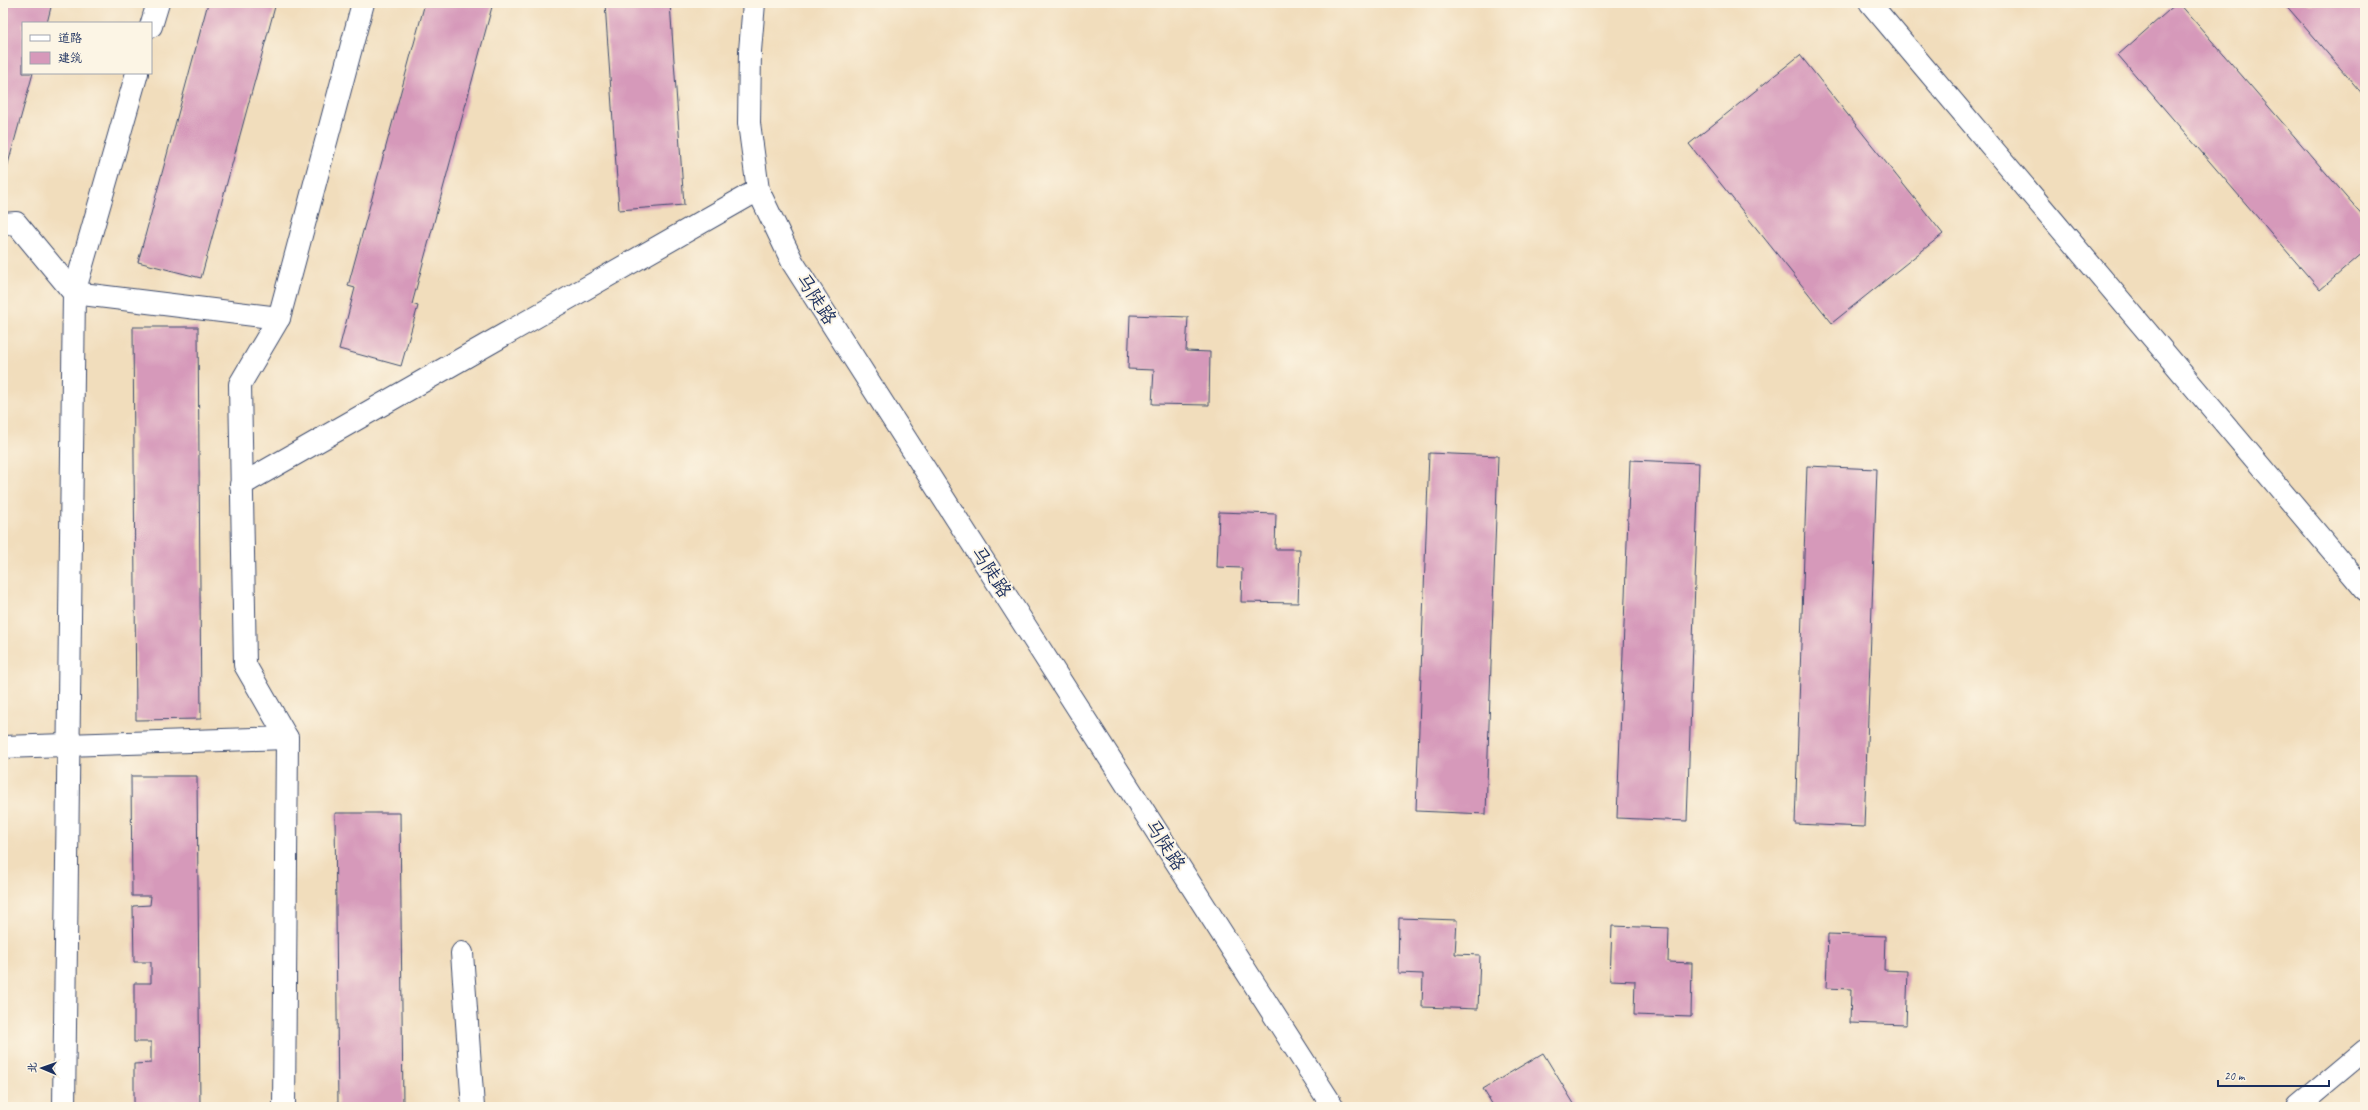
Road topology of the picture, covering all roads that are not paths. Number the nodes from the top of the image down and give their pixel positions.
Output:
1 (158, 3) edge
2 (363, 3) edge
3 (754, 3) edge
4 (1870, 3) edge
5 (152, 23) edge
6 (137, 74) edge
7 (758, 190) junction
8 (3, 224) edge
9 (74, 293) junction
10 (279, 318) junction
11 (241, 485) junction
12 (2365, 590) edge
13 (287, 738) junction
14 (67, 745) junction
15 (3, 748) edge
16 (462, 953) dead end
17 (2365, 1050) edge
18 (64, 1107) edge
19 (284, 1107) edge
20 (473, 1107) edge
21 (1333, 1107) edge
22 (2297, 1107) edge

1 - 5 street
2 - 10 street
3 - 7 street, 马陡路
4 - 12 lane
6 - 9 street
7 - 11 street
7 - 21 street, 马陡路
8 - 9 street
9 - 10 street
9 - 14 street
10 - 11 street
11 - 13 street
13 - 14 street
13 - 19 street
14 - 15 street
14 - 18 street
16 - 20 street
17 - 22 lane

